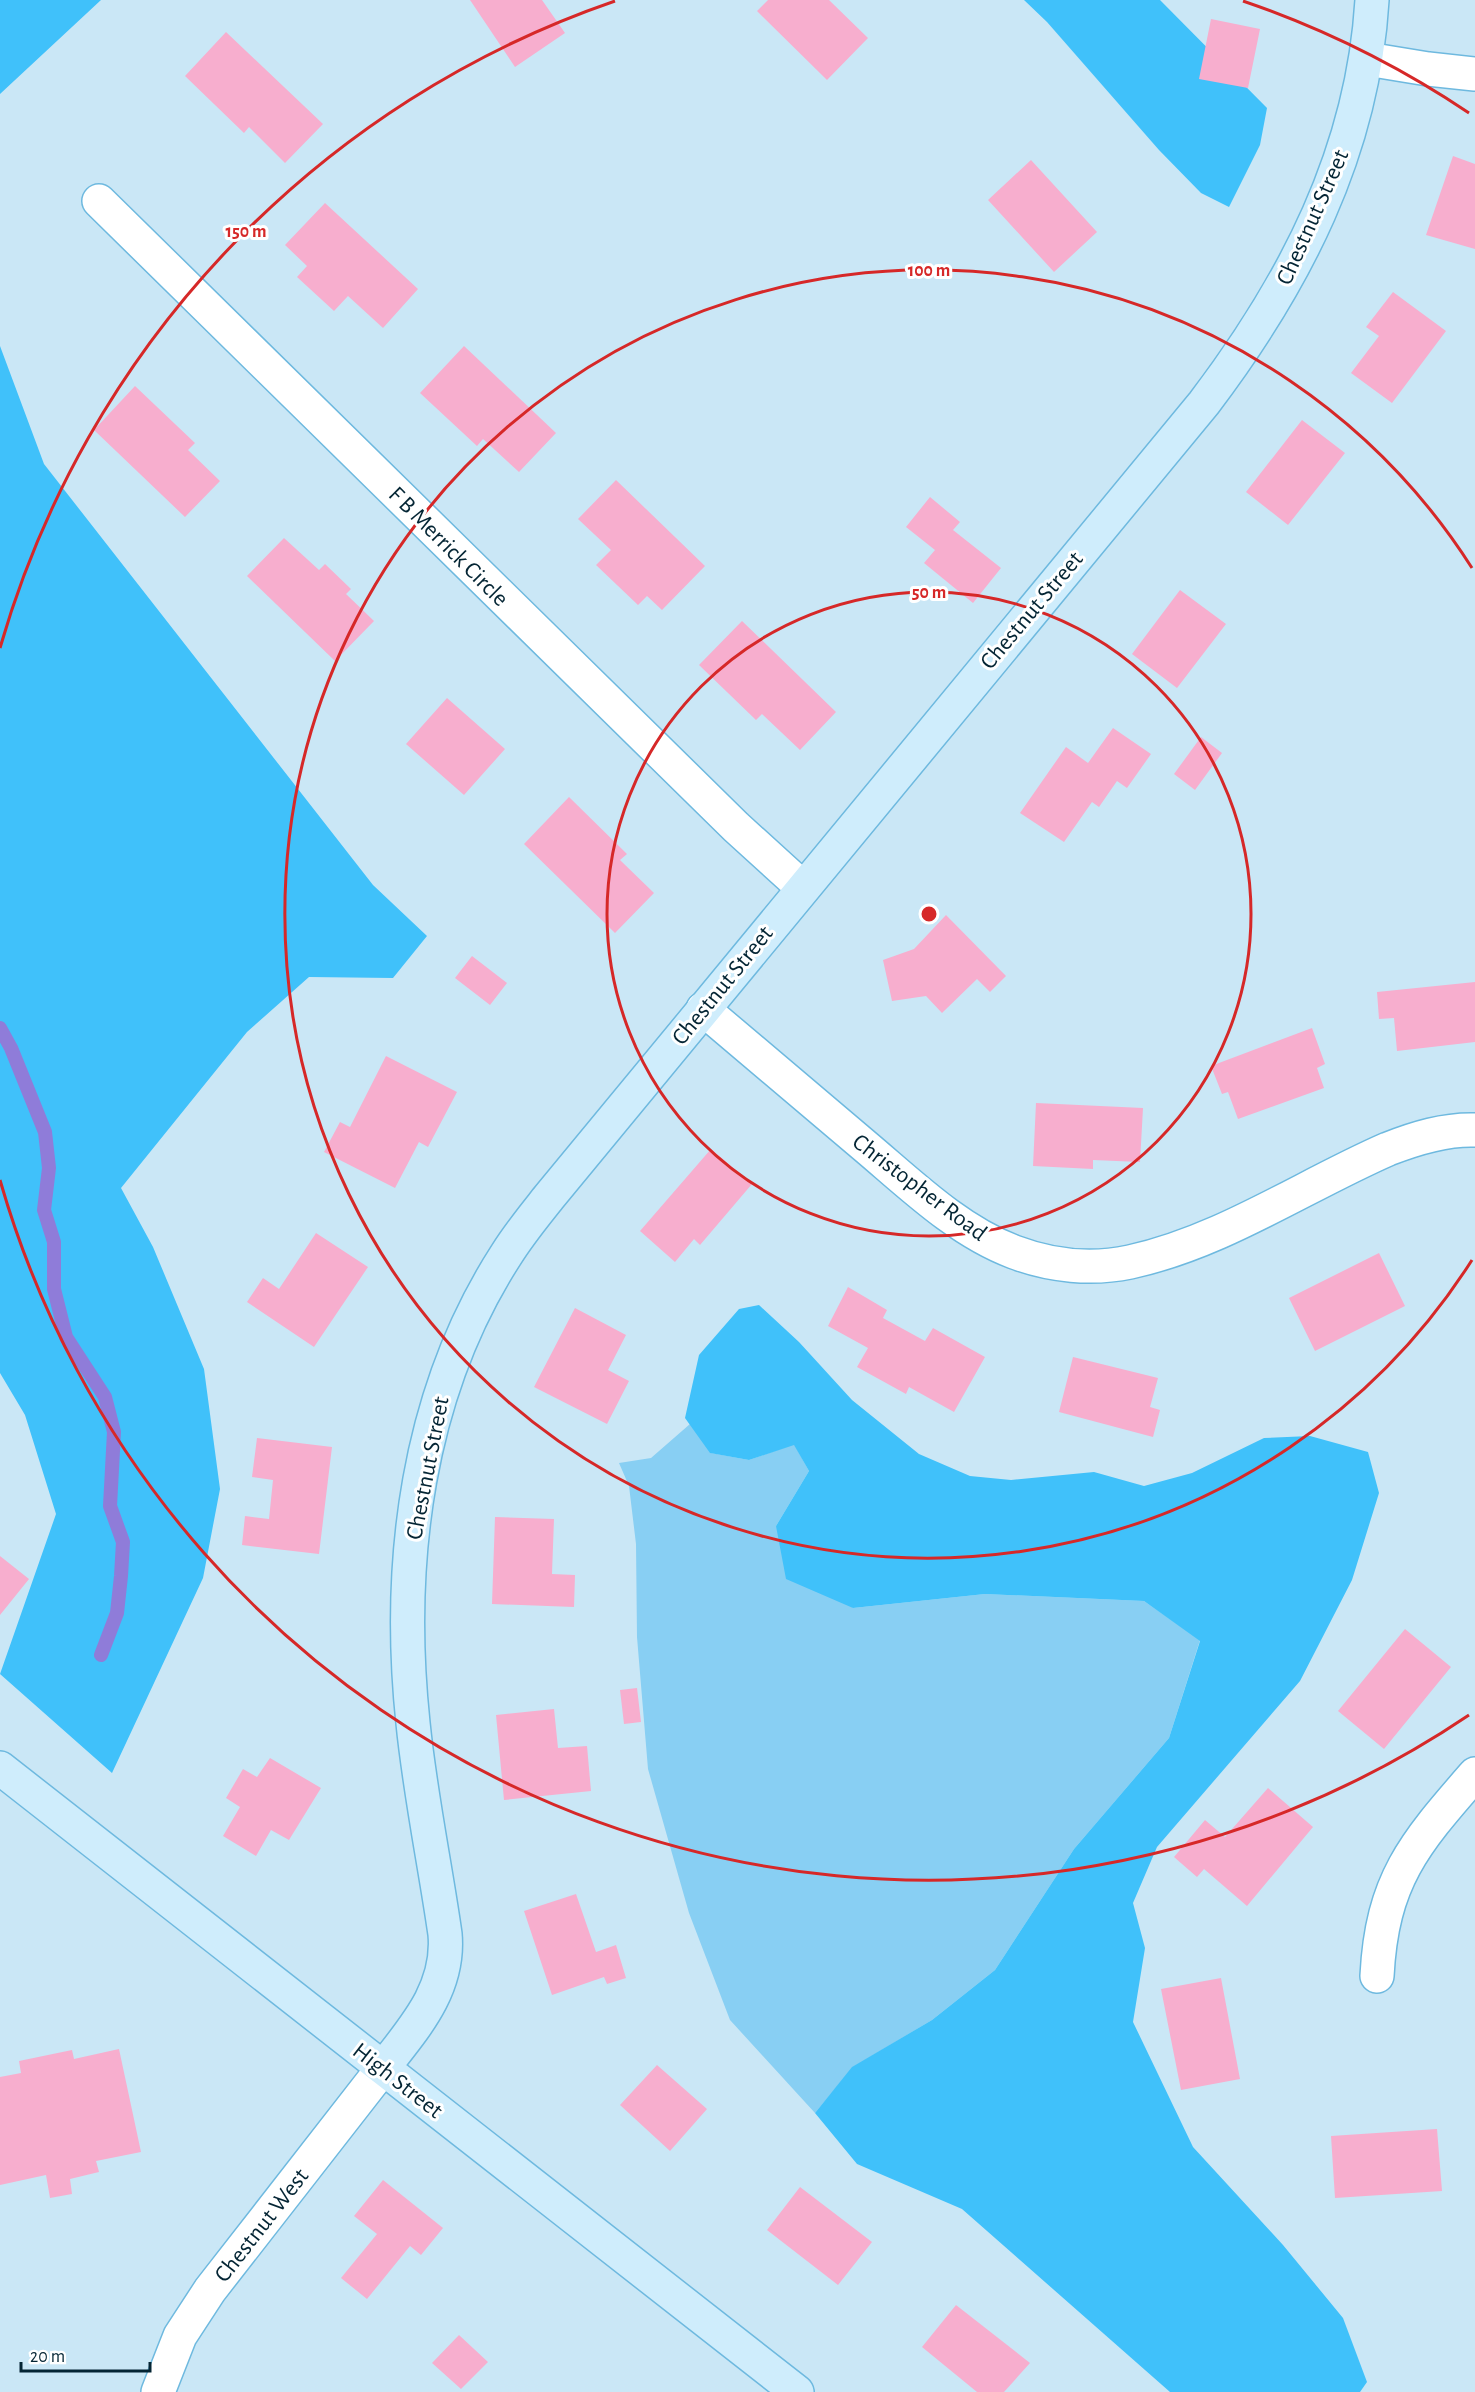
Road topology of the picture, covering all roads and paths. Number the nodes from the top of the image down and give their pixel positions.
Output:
1 (1372, 0) edge
2 (1367, 59) junction
3 (1475, 74) edge
4 (99, 201) dead end
5 (802, 887) junction
6 (703, 1009) junction
7 (1475, 1130) edge
8 (0, 1768) edge
9 (1475, 1774) edge
10 (1377, 1976) dead end
11 (383, 2068) junction
12 (158, 2392) edge
13 (797, 2392) edge

1 - 2 main road, Chestnut Street
2 - 3 street
2 - 5 main road, Chestnut Street
4 - 5 street, F B Merrick Circle
5 - 6 main road, Chestnut Street
6 - 7 street, Christopher Road
6 - 11 main road, Chestnut Street
8 - 11 main road, High Street
9 - 10 street
11 - 12 street, Chestnut West
11 - 13 main road, High Street

